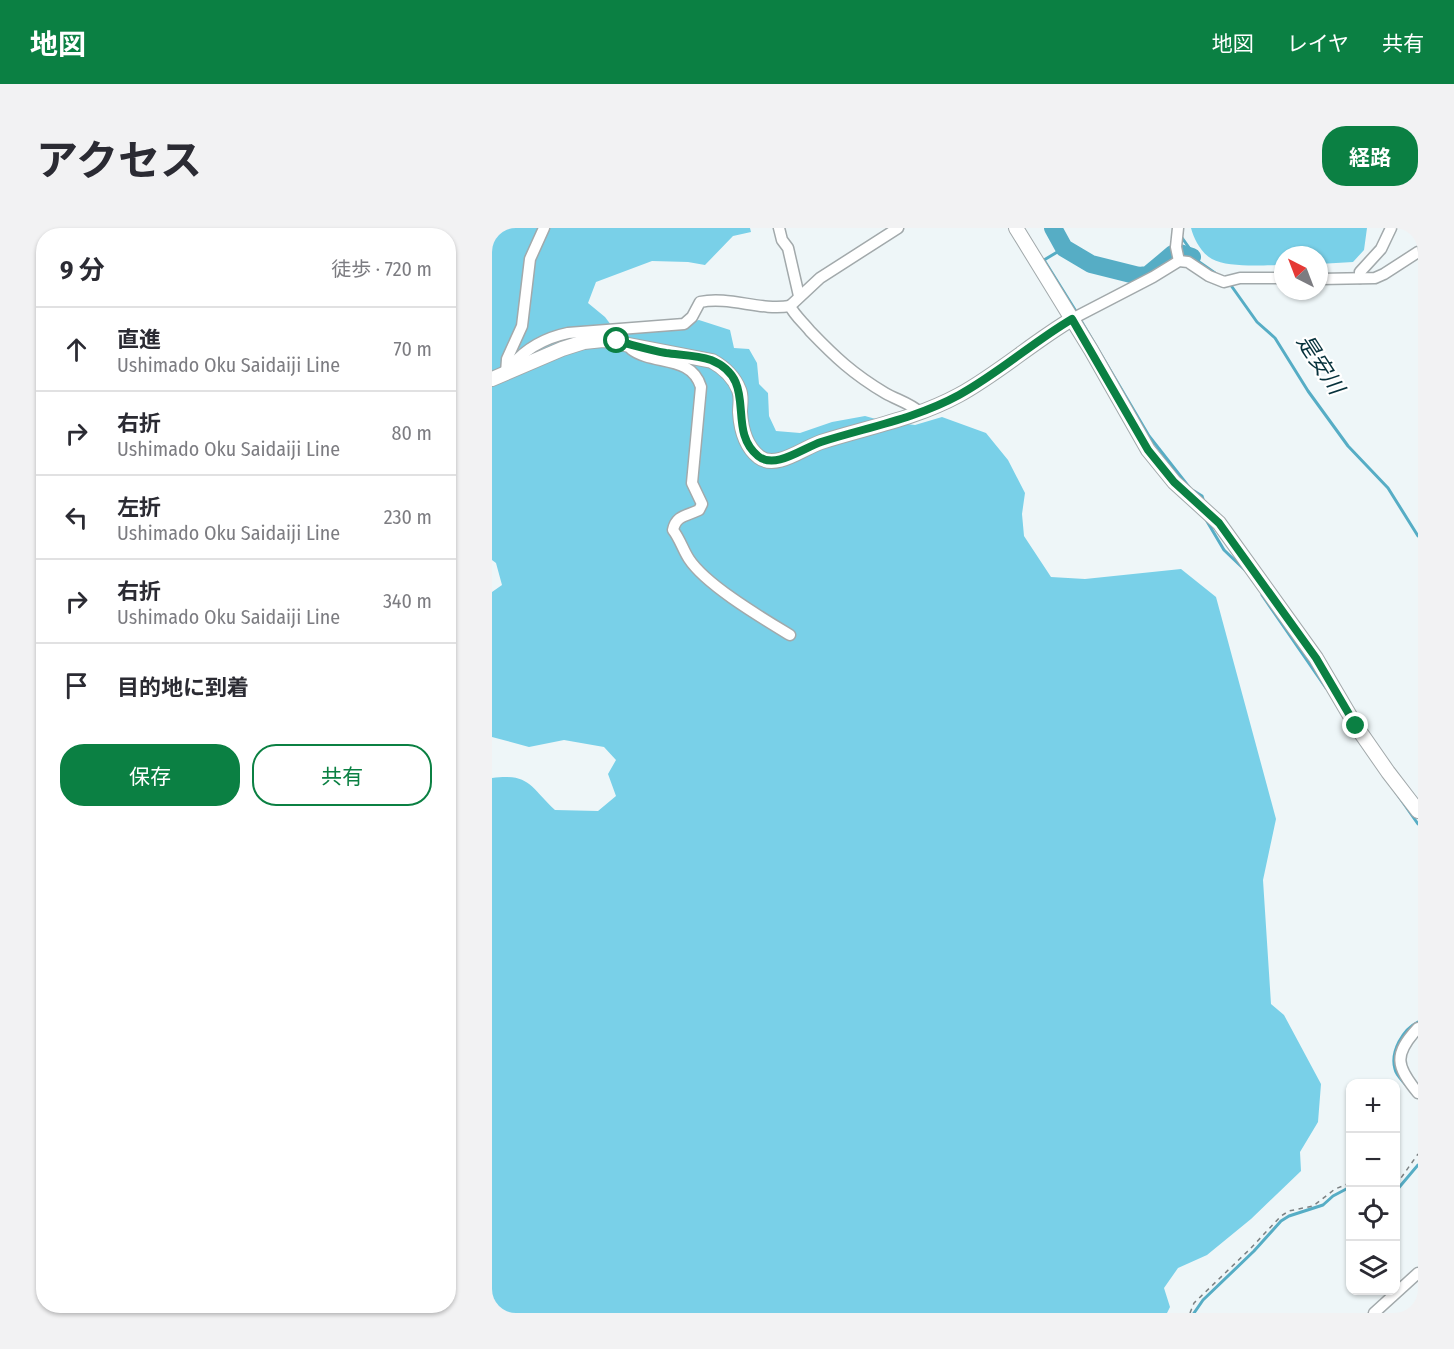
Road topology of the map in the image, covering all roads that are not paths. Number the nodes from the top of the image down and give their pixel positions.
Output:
1 (544, 228) edge
2 (779, 228) edge
3 (898, 228) edge
4 (1016, 228) edge
5 (1391, 228) edge
6 (1178, 230) edge
7 (1418, 252) edge
8 (1177, 254) junction
9 (1360, 278) junction
10 (1274, 279) edge
11 (1328, 279) edge
12 (799, 296) junction
13 (790, 306) junction
14 (1072, 319) junction
15 (628, 344) junction
16 (506, 373) junction
17 (492, 379) edge
18 (921, 412) junction
19 (790, 635) dead end
20 (1418, 811) edge
21 (1418, 1028) edge
22 (1418, 1093) edge
23 (1418, 1273) edge
24 (1374, 1313) edge

1 - 16 street
2 - 12 street
3 - 12 street
4 - 14 main road
5 - 9 street
6 - 8 street
7 - 9 street
8 - 10 street
8 - 14 street
9 - 11 street
12 - 13 street
13 - 16 street
13 - 18 street
14 - 18 main road
14 - 20 main road
15 - 16 main road
15 - 18 main road
15 - 19 street
16 - 17 main road
21 - 22 street
23 - 24 street

